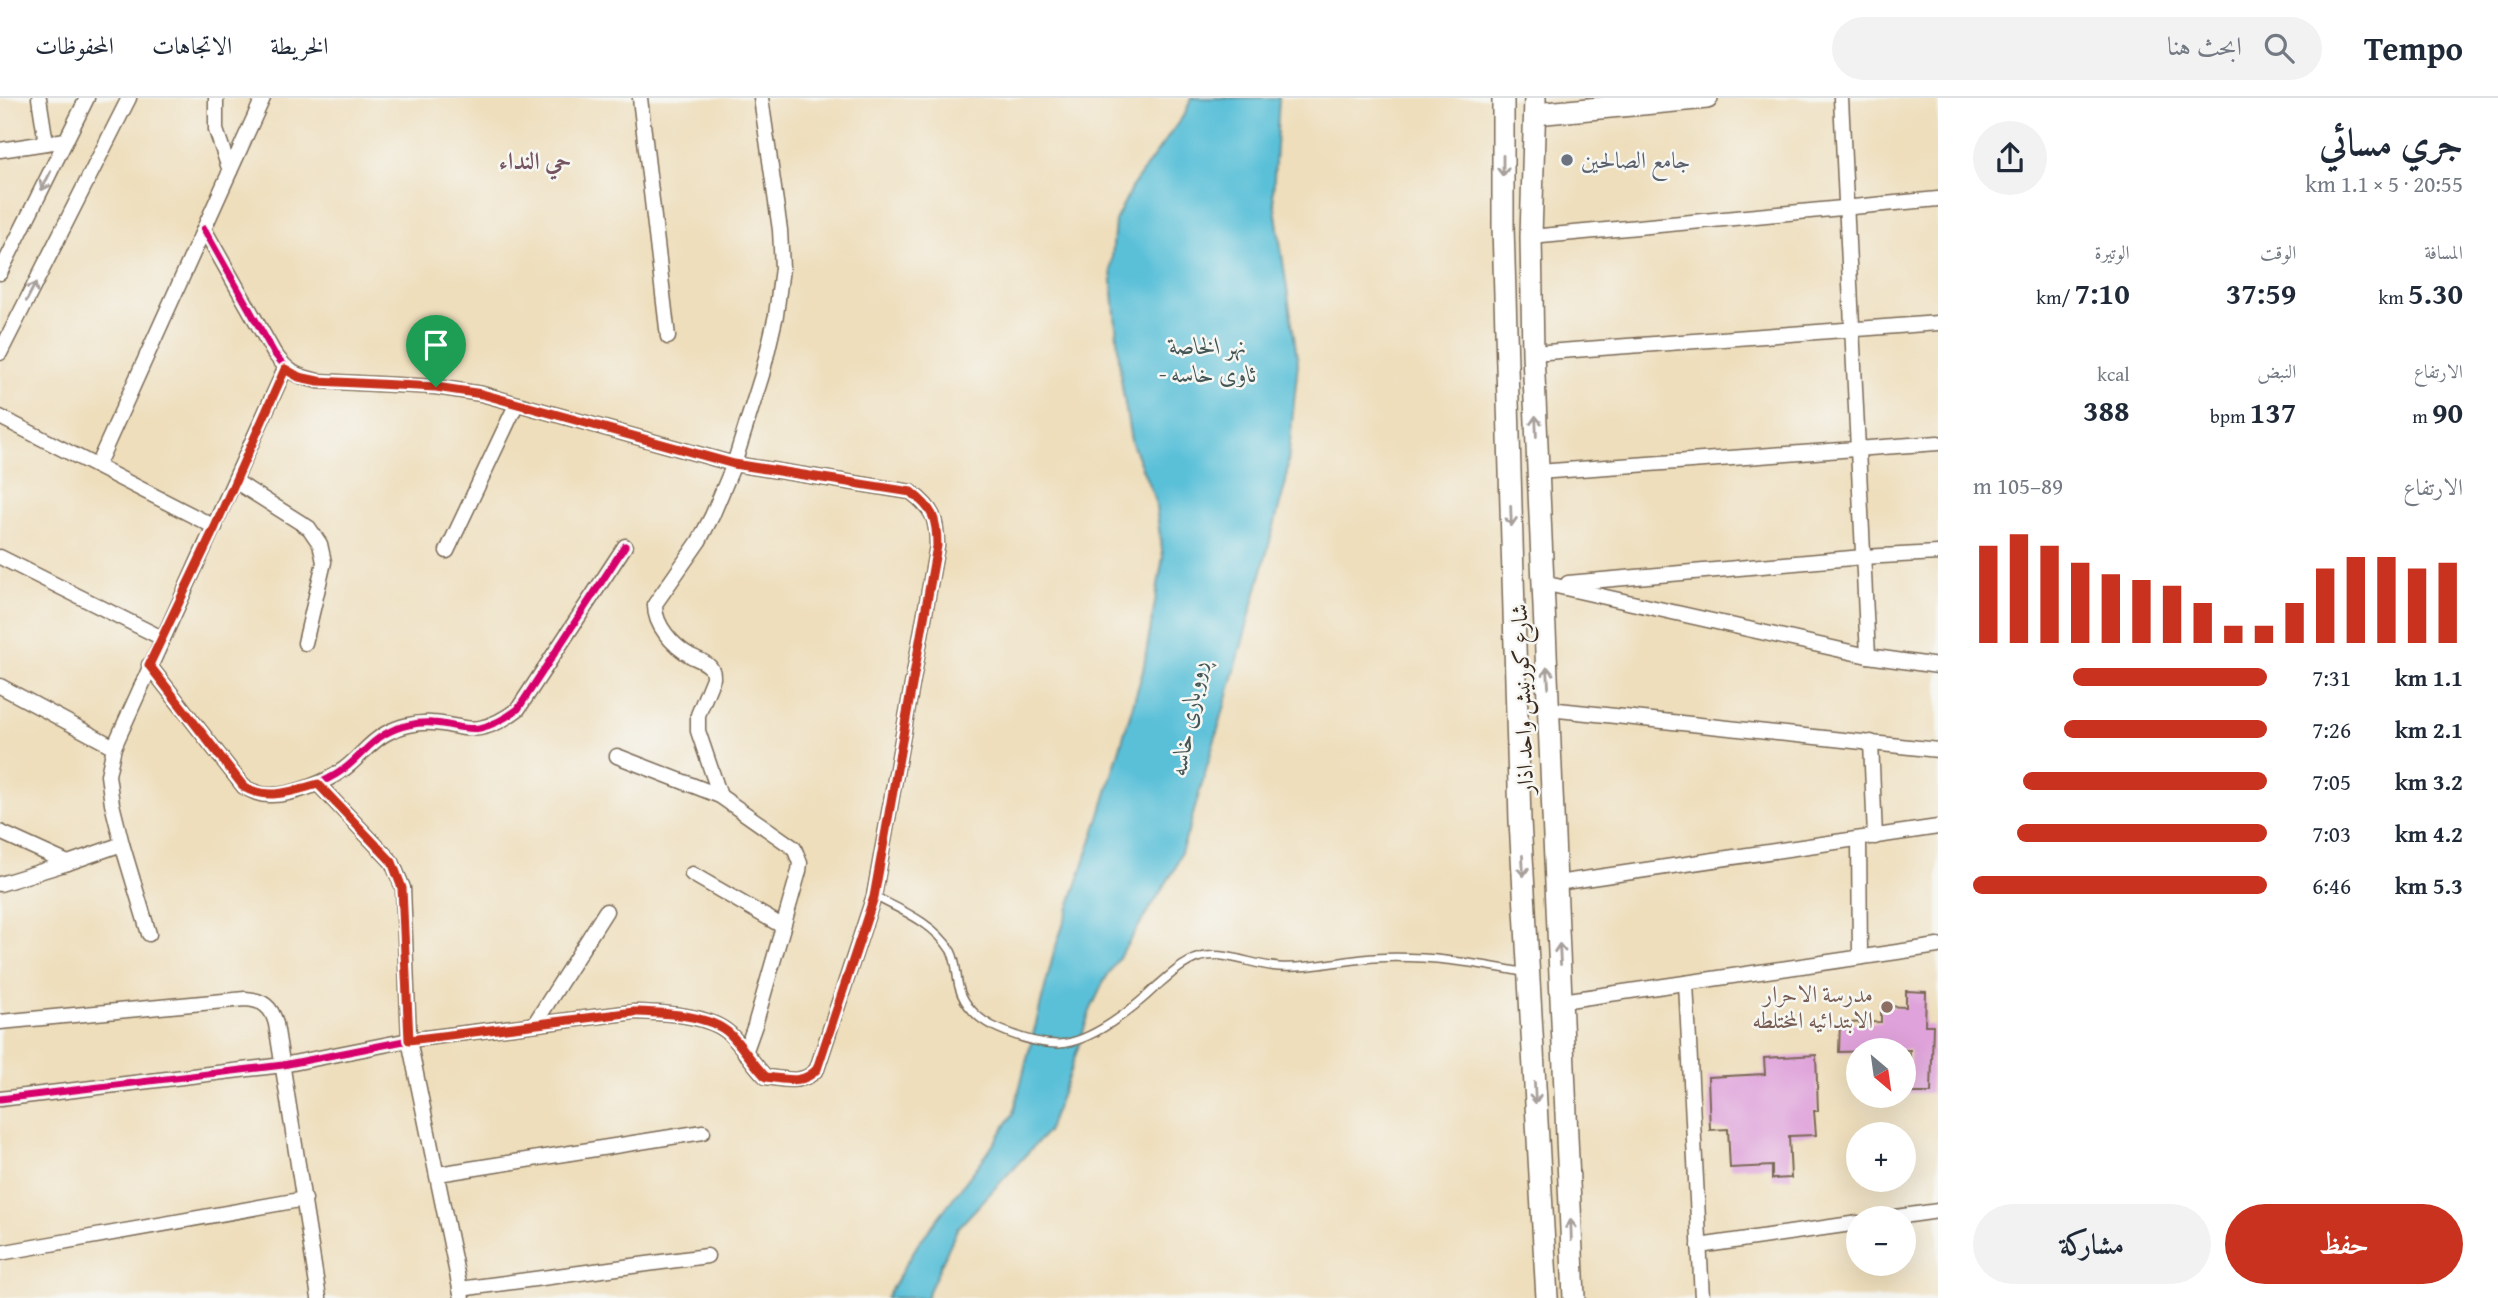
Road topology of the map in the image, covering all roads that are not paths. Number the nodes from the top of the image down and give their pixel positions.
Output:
1 (39, 98) edge
2 (87, 98) edge
3 (130, 98) edge
4 (216, 98) edge
5 (263, 98) edge
6 (640, 98) edge
7 (761, 98) edge
8 (1503, 98) edge
9 (1707, 98) edge
10 (1841, 98) edge
11 (1535, 106) edge
12 (66, 140) junction
13 (46, 143) junction
14 (0, 150) edge
15 (230, 171) junction
16 (1938, 199) edge
17 (1846, 206) junction
18 (204, 229) junction
19 (1531, 237) junction
20 (0, 273) edge
21 (1938, 323) edge
22 (1852, 330) junction
23 (668, 337) dead end
24 (0, 353) edge
25 (1533, 353) junction
26 (285, 369) junction
27 (516, 405) junction
28 (0, 417) edge
29 (1938, 443) edge
30 (1858, 450) junction
31 (734, 464) junction
32 (97, 466) junction
33 (1538, 472) junction
34 (235, 481) junction
35 (215, 527) junction
36 (625, 546) dead end
37 (447, 551) dead end
38 (1938, 553) edge
39 (0, 557) edge
40 (1863, 557) junction
41 (1548, 585) junction
42 (162, 638) junction
43 (305, 643) dead end
44 (1868, 656) junction
45 (149, 665) junction
46 (1938, 666) edge
47 (0, 686) edge
48 (1549, 709) junction
49 (1871, 742) junction
50 (114, 747) junction
51 (1938, 750) edge
52 (617, 756) dead end
53 (318, 784) junction
54 (720, 796) junction
55 (1552, 820) junction
56 (1520, 821) junction
57 (1938, 827) edge
58 (0, 832) edge
59 (1875, 836) junction
60 (1858, 839) junction
61 (122, 844) junction
62 (68, 863) junction
63 (692, 874) dead end
64 (1557, 883) junction
65 (0, 884) edge
66 (874, 897) junction
67 (606, 911) dead end
68 (782, 926) junction
69 (149, 934) dead end
70 (1938, 946) edge
71 (1860, 957) junction
72 (1529, 973) junction
73 (1686, 983) junction
74 (1562, 1001) junction
75 (0, 1021) edge
76 (535, 1023) junction
77 (409, 1040) junction
78 (745, 1053) junction
79 (283, 1065) junction
80 (0, 1099) edge
81 (702, 1132) dead end
82 (438, 1174) junction
83 (305, 1199) junction
84 (1938, 1211) edge
85 (1916, 1214) edge
86 (1846, 1225) edge
87 (1699, 1246) junction
88 (0, 1253) edge
89 (707, 1256) dead end
90 (461, 1293) edge
91 (318, 1298) edge
92 (1547, 1298) edge
93 (1574, 1298) edge
94 (1702, 1298) edge

1 - 13 street
2 - 12 street
24 -> 3 street
4 - 15 street
5 - 15 street
6 - 23 street
7 - 31 street
8 -> 56 main road, شارع كورنيش واحد اذار
9 - 11 main road
10 - 17 street
11 - 19 main road, شارع كورنيش واحد اذار
12 - 13 street
12 -> 20 street
13 - 14 street
15 - 18 street
16 - 17 street
17 - 19 street
17 - 22 street
18 - 26 street
18 - 32 street
19 - 25 main road, شارع كورنيش واحد اذار
21 - 22 street
22 - 25 street
22 - 30 street
33 -> 25 main road, شارع كورنيش واحد اذار
26 - 27 street
26 - 34 street
27 - 31 street
27 - 37 street
28 - 32 street
29 - 30 street
30 - 33 street
30 - 40 street
31 - 54 street
31 - 66 street
32 - 35 street
33 - 41 main road, شارع كورنيش واحد اذار
34 - 35 street
34 - 43 street
35 - 42 street
36 - 53 street
38 - 40 street
39 - 42 street
40 - 41 street
40 - 44 street
41 - 44 street
48 -> 41 main road, شارع كورنيش واحد اذار
42 - 45 street
44 - 46 street
45 - 50 street
45 - 53 street
47 - 50 street
48 - 49 street
48 - 55 main road, شارع كورنيش واحد اذار
49 - 51 street
49 - 59 street
50 - 61 street
52 - 54 street
53 - 77 street
54 - 68 street
55 - 56 main road
55 - 64 main road, شارع كورنيش واحد اذار
56 -> 72 main road, شارع كورنيش واحد اذار
57 - 59 street
58 - 62 street
59 - 60 street
60 - 64 street
60 - 71 street
61 - 62 street
61 - 69 street
62 - 65 street
63 - 68 street
74 -> 64 main road, شارع كورنيش واحد اذار
66 - 72 lane
66 - 78 street
67 - 76 street
68 - 78 street
70 - 71 street
71 - 73 street
72 -> 92 main road, شارع كورنيش واحد اذار
73 - 74 street
73 - 87 street
93 -> 74 main road, شارع كورنيش واحد اذار
75 - 79 street
76 - 77 street
76 - 78 street
77 - 79 street
77 - 82 street
79 - 80 street
79 - 83 street
81 - 82 street
82 - 90 street
83 - 88 street
83 - 91 street
84 - 85 street
86 - 87 street
87 - 94 street
89 - 90 street

